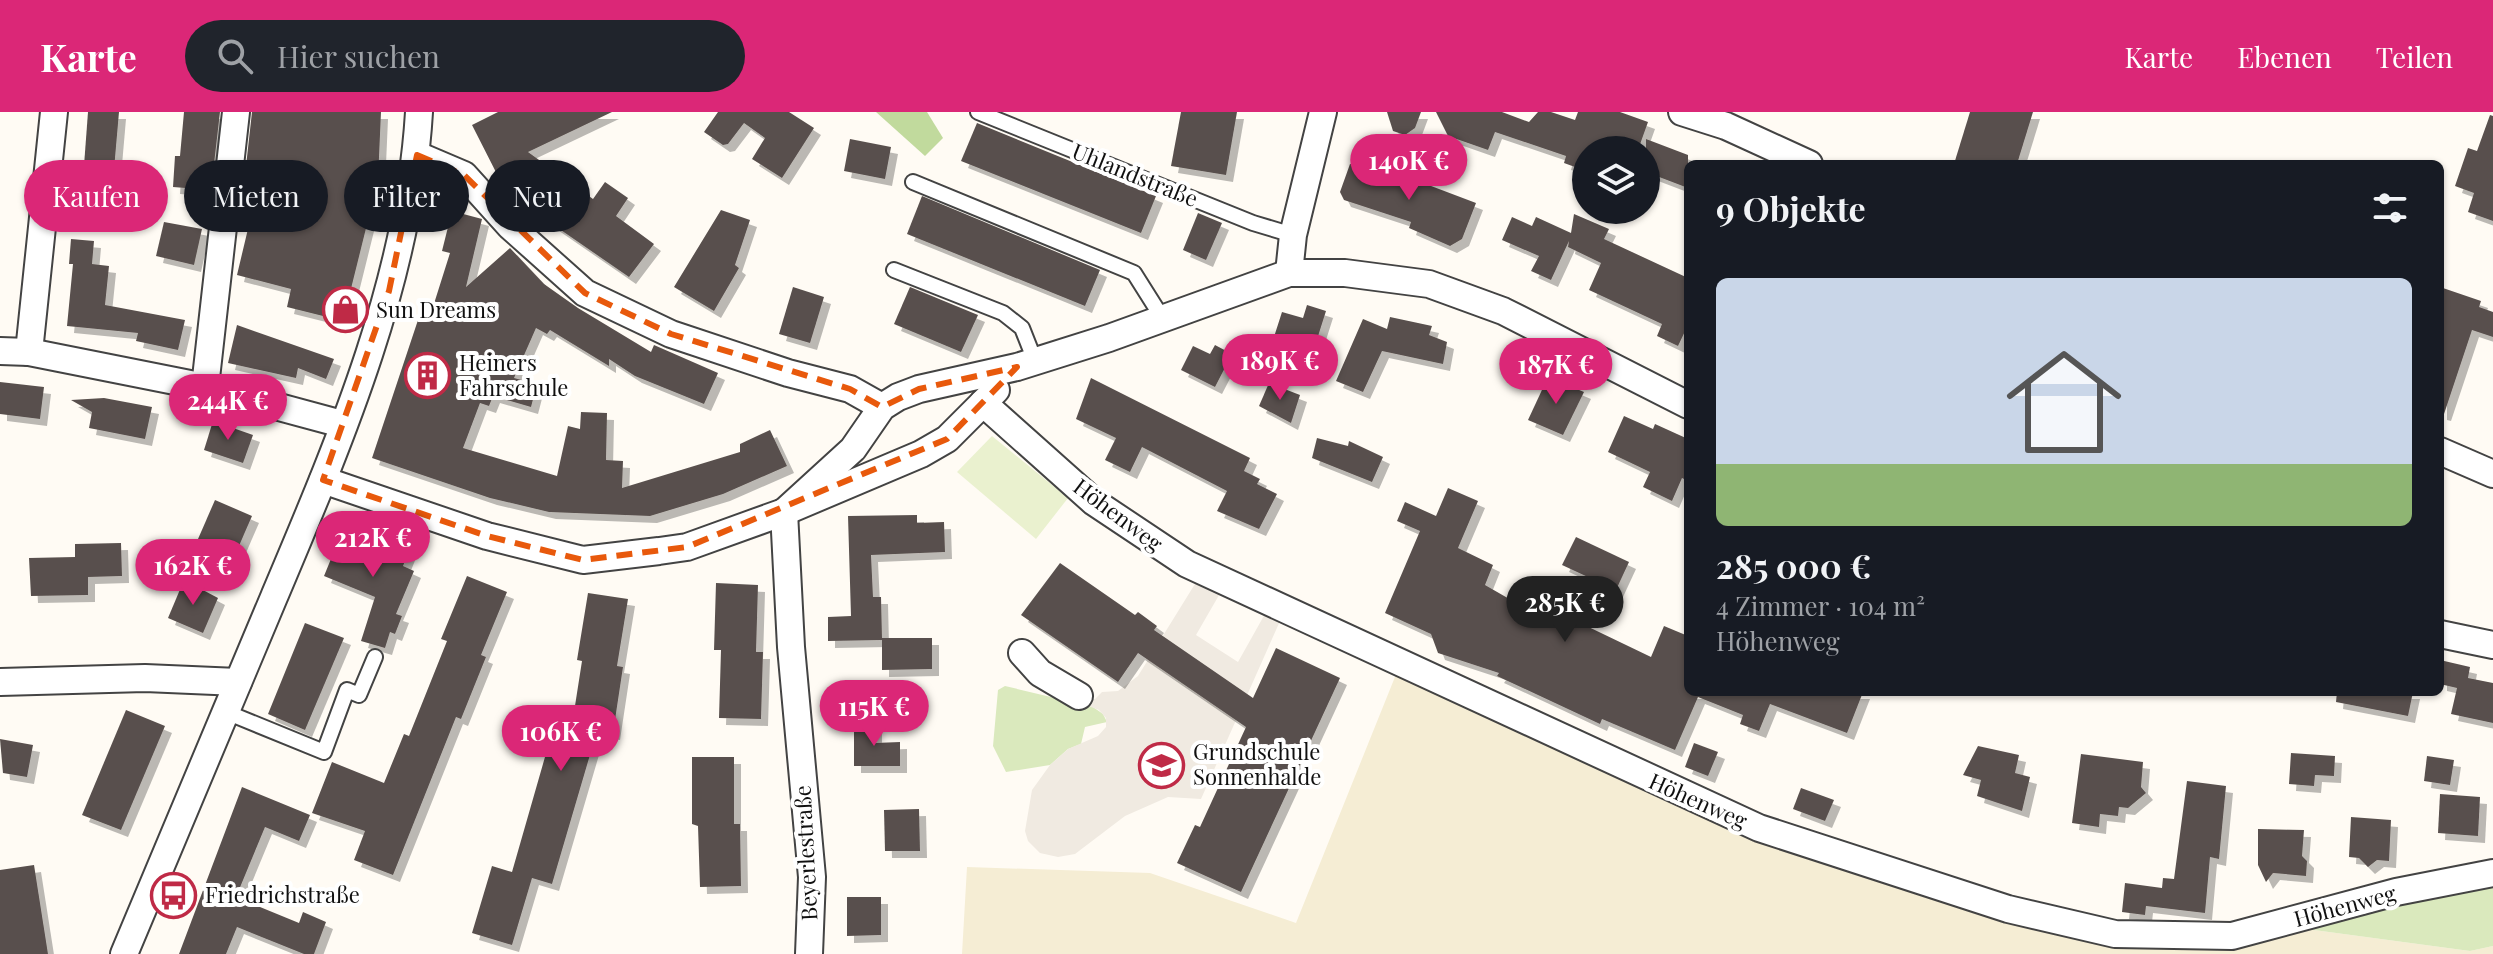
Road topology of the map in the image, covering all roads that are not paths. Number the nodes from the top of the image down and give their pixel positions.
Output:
1 (54, 112) edge
2 (236, 112) edge
3 (419, 112) edge
4 (978, 112) edge
5 (1323, 112) edge
6 (1682, 112) edge
7 (417, 155) junction
8 (1800, 160) edge
9 (913, 182) dead end
10 (1293, 235) junction
11 (894, 270) dead end
12 (1289, 273) junction
13 (1163, 319) junction
14 (0, 351) edge
15 (29, 352) junction
16 (1026, 364) junction
17 (205, 387) junction
18 (983, 403) junction
19 (1684, 403) edge
20 (882, 407) junction
21 (342, 424) junction
22 (2444, 453) edge
23 (2493, 474) edge
24 (323, 480) junction
25 (784, 512) junction
26 (2444, 635) edge
27 (2493, 645) edge
28 (1022, 653) dead end
29 (375, 657) dead end
30 (0, 682) edge
31 (238, 682) junction
32 (1079, 696) dead end
33 (226, 712) junction
34 (2493, 873) edge
35 (124, 954) edge
36 (809, 954) edge

1 - 15 street
2 - 17 street
3 - 7 street
4 - 10 lane, Uhlandstraße
5 - 10 street
6 - 8 street
7 - 20 street
7 - 21 street
9 - 13 lane
10 - 12 street
11 - 16 lane
12 - 13 street
12 - 19 street
13 - 16 street
14 - 15 street
15 - 17 street
16 - 18 street
16 - 20 street
17 - 21 street
18 - 25 street
18 - 34 street, Höhenweg
20 - 25 street
21 - 24 street
22 - 23 street
24 - 25 street
24 - 31 street
25 - 36 street, Beyerlestraße
26 - 27 street
28 - 32 street
29 - 33 lane
30 - 31 street
31 - 33 street
33 - 35 street

